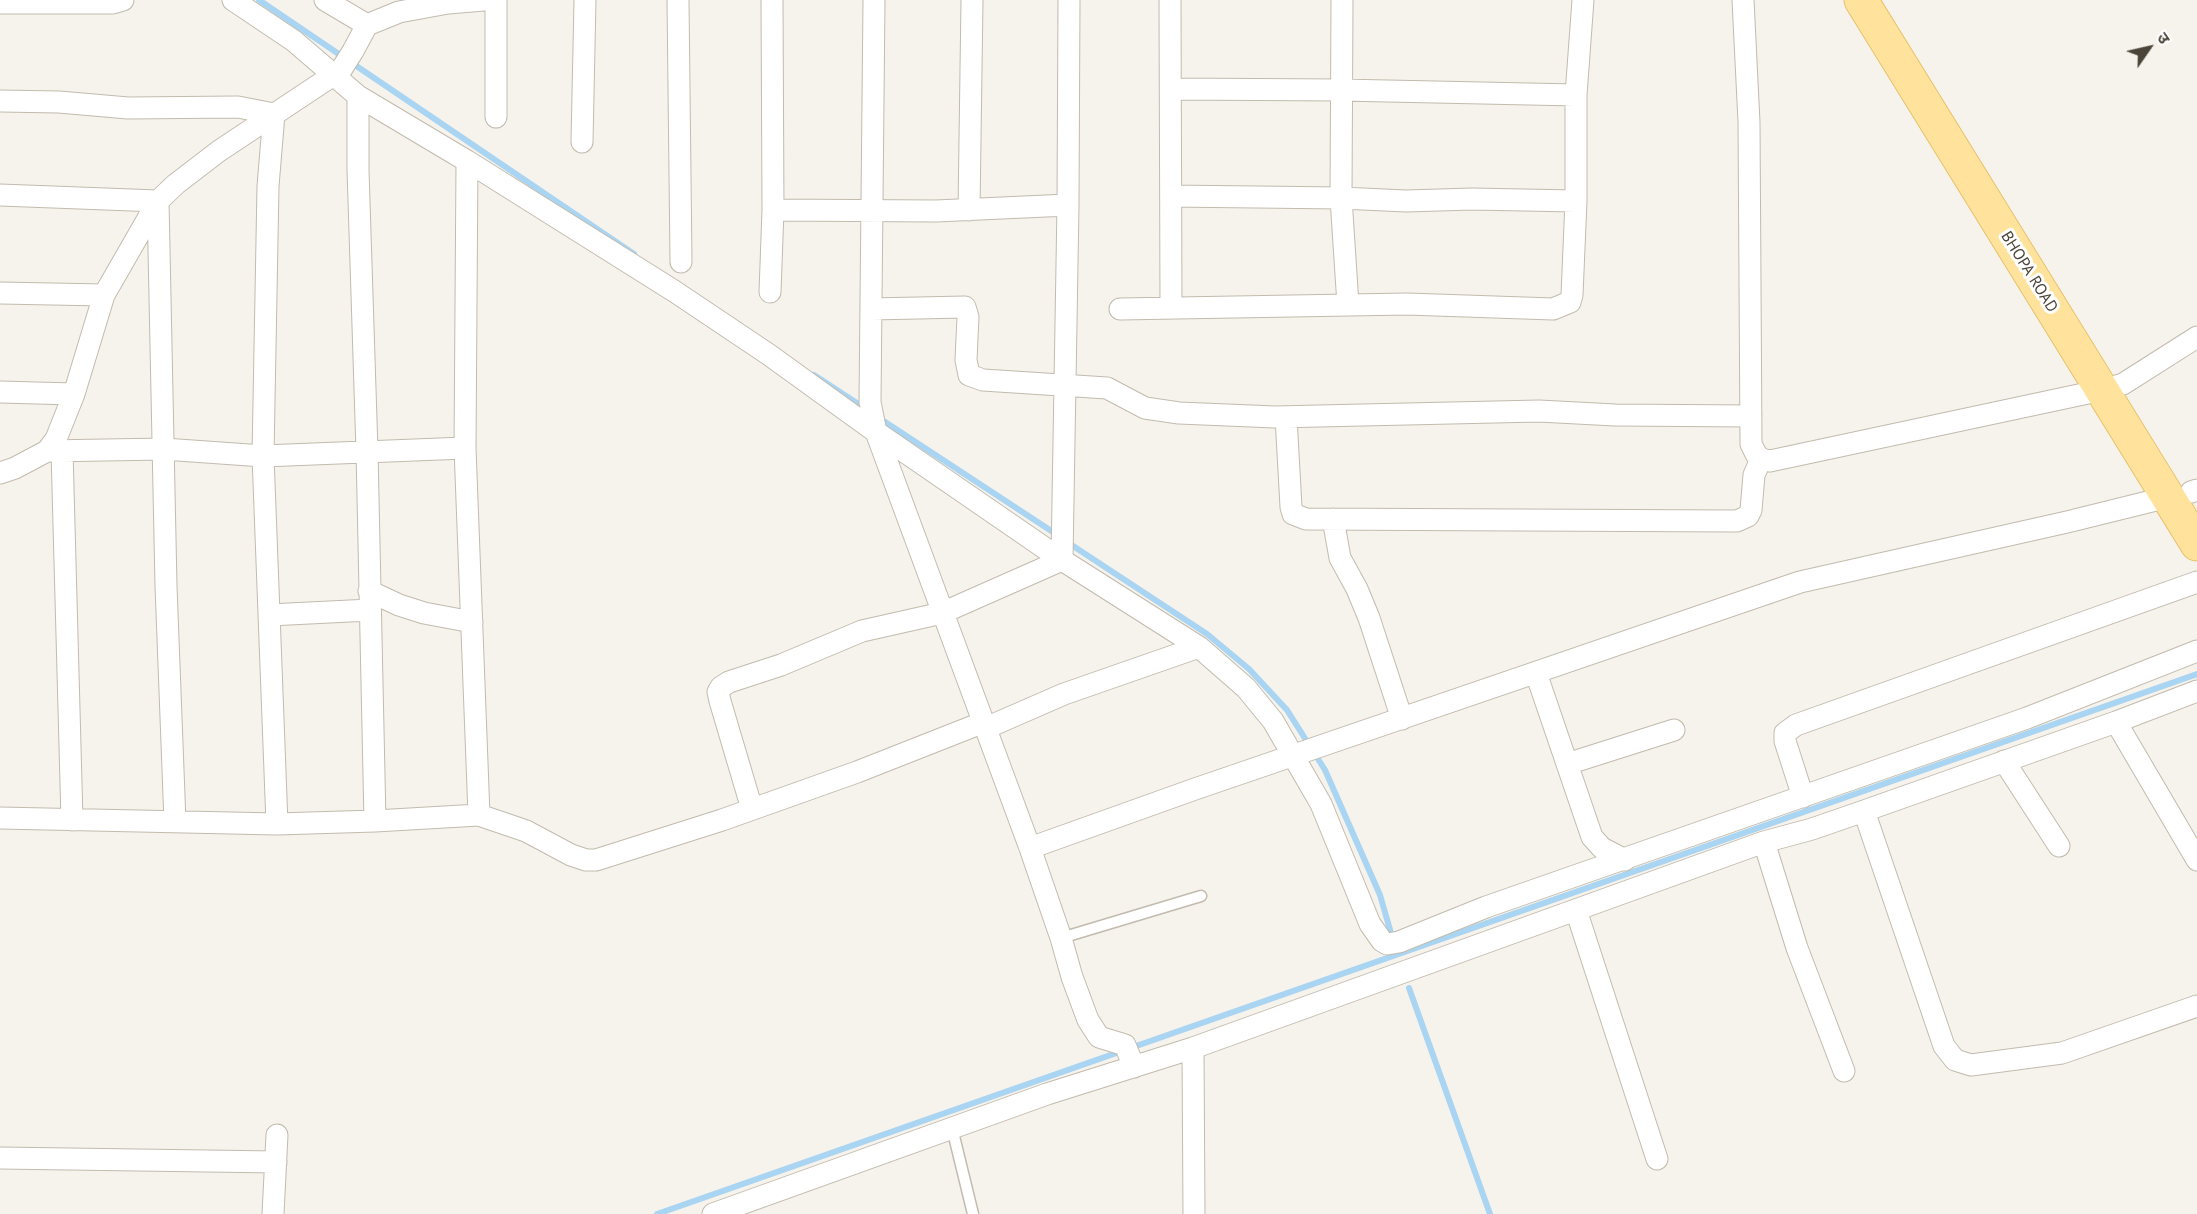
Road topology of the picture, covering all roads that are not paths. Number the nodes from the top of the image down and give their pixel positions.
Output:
1 (123, 0) edge
2 (233, 0) edge
3 (326, 0) edge
4 (484, 0) edge
5 (496, 0) edge
6 (585, 0) edge
7 (678, 0) edge
8 (772, 0) edge
9 (874, 0) edge
10 (972, 0) edge
11 (1069, 0) edge
12 (1170, 0) edge
13 (1342, 0) edge
14 (1583, 0) edge
15 (1743, 0) edge
16 (1861, 0) edge
17 (1884, 0) edge
18 (448, 2) edge
19 (0, 3) edge
20 (374, 15) edge
21 (343, 65) junction
22 (1171, 89) junction
23 (1341, 90) junction
24 (1576, 95) junction
25 (358, 96) junction
26 (0, 101) edge
27 (274, 114) junction
28 (496, 117) dead end
29 (582, 142) dead end
30 (467, 161) junction
31 (0, 195) edge
32 (1171, 196) junction
33 (1341, 198) junction
34 (158, 201) junction
35 (1576, 201) junction
36 (1068, 206) junction
37 (872, 209) junction
38 (773, 210) junction
39 (969, 210) junction
40 (681, 262) dead end
41 (0, 292) edge
42 (770, 292) dead end
43 (104, 295) junction
44 (1348, 305) junction
45 (1171, 308) junction
46 (871, 309) junction
47 (1120, 309) dead end
48 (2197, 337) edge
49 (1064, 385) junction
50 (2112, 387) junction
51 (0, 392) edge
52 (74, 394) junction
53 (1751, 416) junction
54 (1287, 417) junction
55 (873, 418) junction
56 (465, 448) junction
57 (164, 449) junction
58 (54, 451) junction
59 (367, 451) junction
60 (263, 456) junction
61 (1761, 459) junction
62 (0, 473) edge
63 (2188, 496) edge
64 (1333, 519) junction
65 (2197, 544) edge
66 (1063, 547) junction
67 (2197, 582) edge
68 (369, 600) junction
69 (942, 613) junction
70 (269, 615) junction
71 (472, 622) junction
72 (1199, 647) junction
73 (2197, 651) edge
74 (1536, 673) junction
75 (2197, 691) edge
76 (1402, 719) junction
77 (2116, 723) junction
78 (985, 725) junction
79 (1674, 730) dead end
80 (1310, 751) junction
81 (2004, 761) junction
82 (1567, 765) junction
83 (1803, 798) junction
84 (752, 809) junction
85 (1864, 811) junction
86 (479, 815) junction
87 (0, 818) edge
88 (72, 820) junction
89 (375, 821) junction
90 (175, 822) junction
91 (277, 824) junction
92 (1764, 842) junction
93 (2059, 846) dead end
94 (1030, 848) junction
95 (1625, 860) junction
96 (2197, 860) edge
97 (1201, 896) dead end
98 (1576, 910) junction
99 (1061, 938) junction
100 (2197, 1006) edge
101 (1193, 1048) junction
102 (1130, 1056) junction
103 (1844, 1071) dead end
104 (952, 1128) junction
105 (277, 1135) dead end
106 (0, 1158) edge
107 (1657, 1159) dead end
108 (276, 1162) junction
109 (717, 1213) edge
110 (273, 1214) edge
111 (973, 1214) edge
112 (1194, 1214) edge

1 - 19 street
2 - 21 street
3 - 20 street
4 - 18 street
5 - 28 street
6 - 29 street
7 - 40 street
8 - 38 street
9 - 37 street
10 - 39 street
11 - 36 street
12 - 22 street
13 - 23 street
14 - 24 street
15 - 53 street
16 - 50 main road, BHOPA ROAD
17 - 50 main road, BHOPA ROAD
18 - 20 street
20 - 21 street
21 - 25 street
21 - 27 street
22 - 23 street
22 - 32 street
23 - 24 street
23 - 33 street
24 - 35 street
25 - 30 street
25 - 59 street
26 - 27 street
27 - 34 street
27 - 60 street
30 - 55 street
30 - 56 street
31 - 34 street
32 - 33 street
32 - 45 street
33 - 35 street
33 - 44 street
34 - 43 street
34 - 57 street
35 - 44 street
36 - 39 street
36 - 49 street
37 - 38 street
37 - 39 street
37 - 46 street
38 - 42 street
41 - 43 street
43 - 52 street
44 - 45 street
45 - 47 street
46 - 49 street
46 - 55 street
48 - 50 street
49 - 54 street
49 - 66 street
50 - 61 street
50 - 63 main road, BHOPA ROAD
51 - 52 street
52 - 58 street
53 - 54 street
53 - 61 street
54 - 64 street
55 - 66 street
55 - 69 street
56 - 59 street
56 - 71 street
57 - 58 street
57 - 60 street
57 - 90 street
58 - 62 street
58 - 88 street
59 - 60 street
59 - 68 street
60 - 70 street
61 - 64 street
63 - 65 main road, BHOPA ROAD
63 - 74 street
64 - 76 street
66 - 69 street
66 - 72 street
67 - 83 street
68 - 70 street
68 - 71 street
68 - 89 street
69 - 78 street
69 - 84 street
70 - 91 street
71 - 86 street
72 - 78 street
72 - 80 street
73 - 83 street
74 - 76 street
74 - 82 street
75 - 77 street
76 - 80 street
77 - 81 street
77 - 96 street
78 - 84 street
78 - 94 street
79 - 82 street
80 - 94 street
80 - 95 street
81 - 85 street
81 - 93 street
82 - 95 street
83 - 95 street
84 - 86 street
85 - 92 street
85 - 100 street
86 - 89 street
87 - 88 street
88 - 90 street
89 - 91 street
90 - 91 street
92 - 98 street
92 - 103 street
94 - 99 street
97 - 99 lane
98 - 101 street
98 - 107 street
99 - 102 street
101 - 102 street
101 - 112 street
102 - 104 street
104 - 109 street
104 - 111 lane
105 - 108 street
106 - 108 street
108 - 110 street

